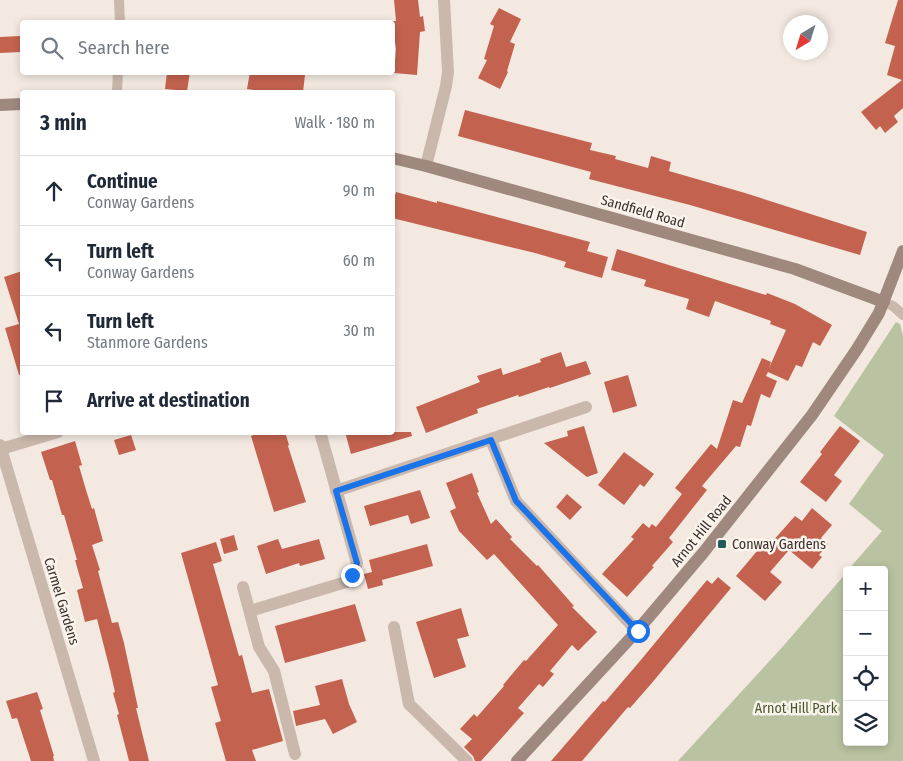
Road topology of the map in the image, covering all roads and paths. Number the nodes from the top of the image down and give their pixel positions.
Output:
1 (119, 0) edge
2 (444, 0) edge
3 (120, 20) edge
4 (118, 75) edge
5 (116, 90) edge
6 (20, 104) edge
7 (0, 105) edge
8 (395, 159) edge
9 (426, 166) junction
10 (903, 250) edge
11 (884, 302) junction
12 (903, 315) edge
13 (586, 407) dead end
14 (47, 435) edge
15 (321, 435) edge
16 (491, 440) junction
17 (1, 447) edge
18 (336, 491) junction
19 (243, 587) dead end
20 (250, 611) junction
21 (394, 627) dead end
22 (638, 631) junction
23 (295, 754) dead end
24 (94, 761) edge
25 (467, 761) edge
26 (517, 761) edge

1 - 3 lane
2 - 9 street
4 - 5 lane
6 - 7 street
8 - 9 street, Sandfield Road
9 - 11 street, Sandfield Road
10 - 11 street, Arnot Hill Road
11 - 12 lane
11 - 22 street, Arnot Hill Road
13 - 16 street
14 - 17 street, Carmel Gardens
15 - 18 street
16 - 18 street
16 - 22 street
17 - 24 street, Carmel Gardens
18 - 20 street
19 - 20 street
20 - 23 street
21 - 25 street
22 - 26 street, Arnot Hill Road

